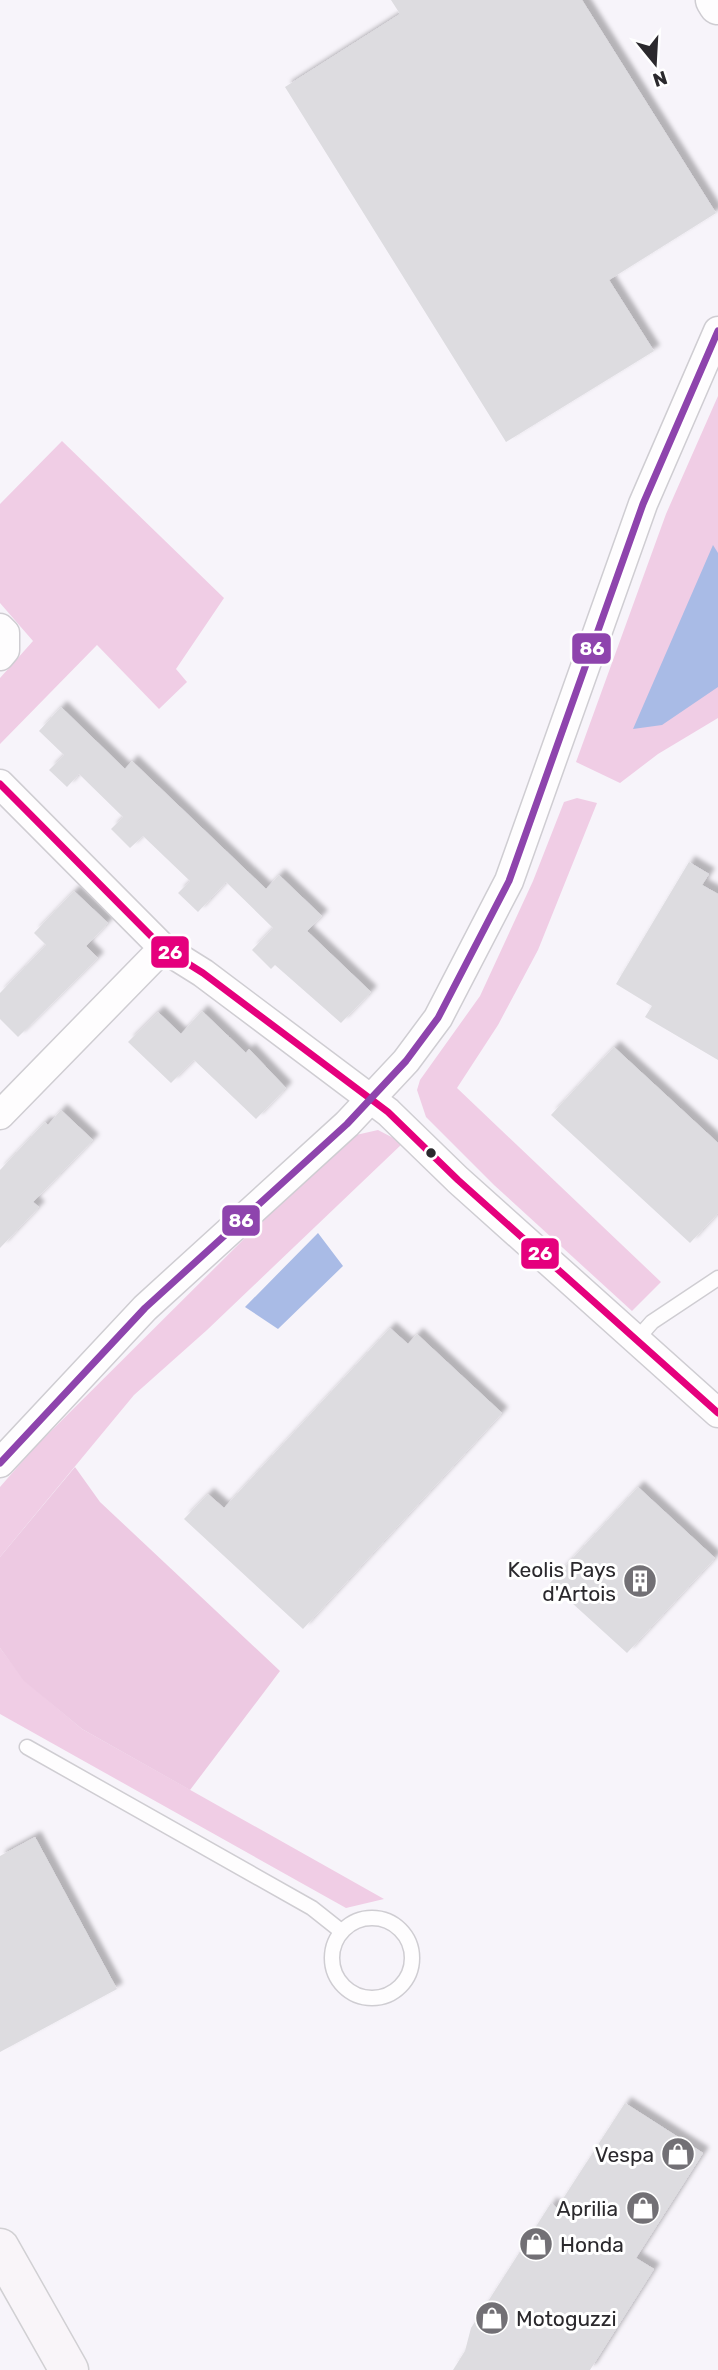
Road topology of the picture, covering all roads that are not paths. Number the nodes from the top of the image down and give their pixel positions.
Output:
1 (715, 0) edge
2 (718, 5) edge
3 (718, 331) edge
4 (0, 628) edge
5 (0, 656) edge
6 (0, 784) edge
7 (163, 948) junction
8 (369, 1100) junction
9 (0, 1115) edge
10 (718, 1278) edge
11 (637, 1339) junction
12 (718, 1413) edge
13 (0, 1463) edge
14 (27, 1747) dead end
15 (341, 1931) junction
16 (0, 2248) edge
17 (69, 2370) edge

1 - 2 main road
3 - 8 street
4 - 5 street
6 - 7 street
7 - 8 street
7 - 9 street
8 - 11 street
8 - 13 street
10 - 11 lane
11 - 12 street
14 - 15 lane
15 - 15 lane
16 - 17 main road

